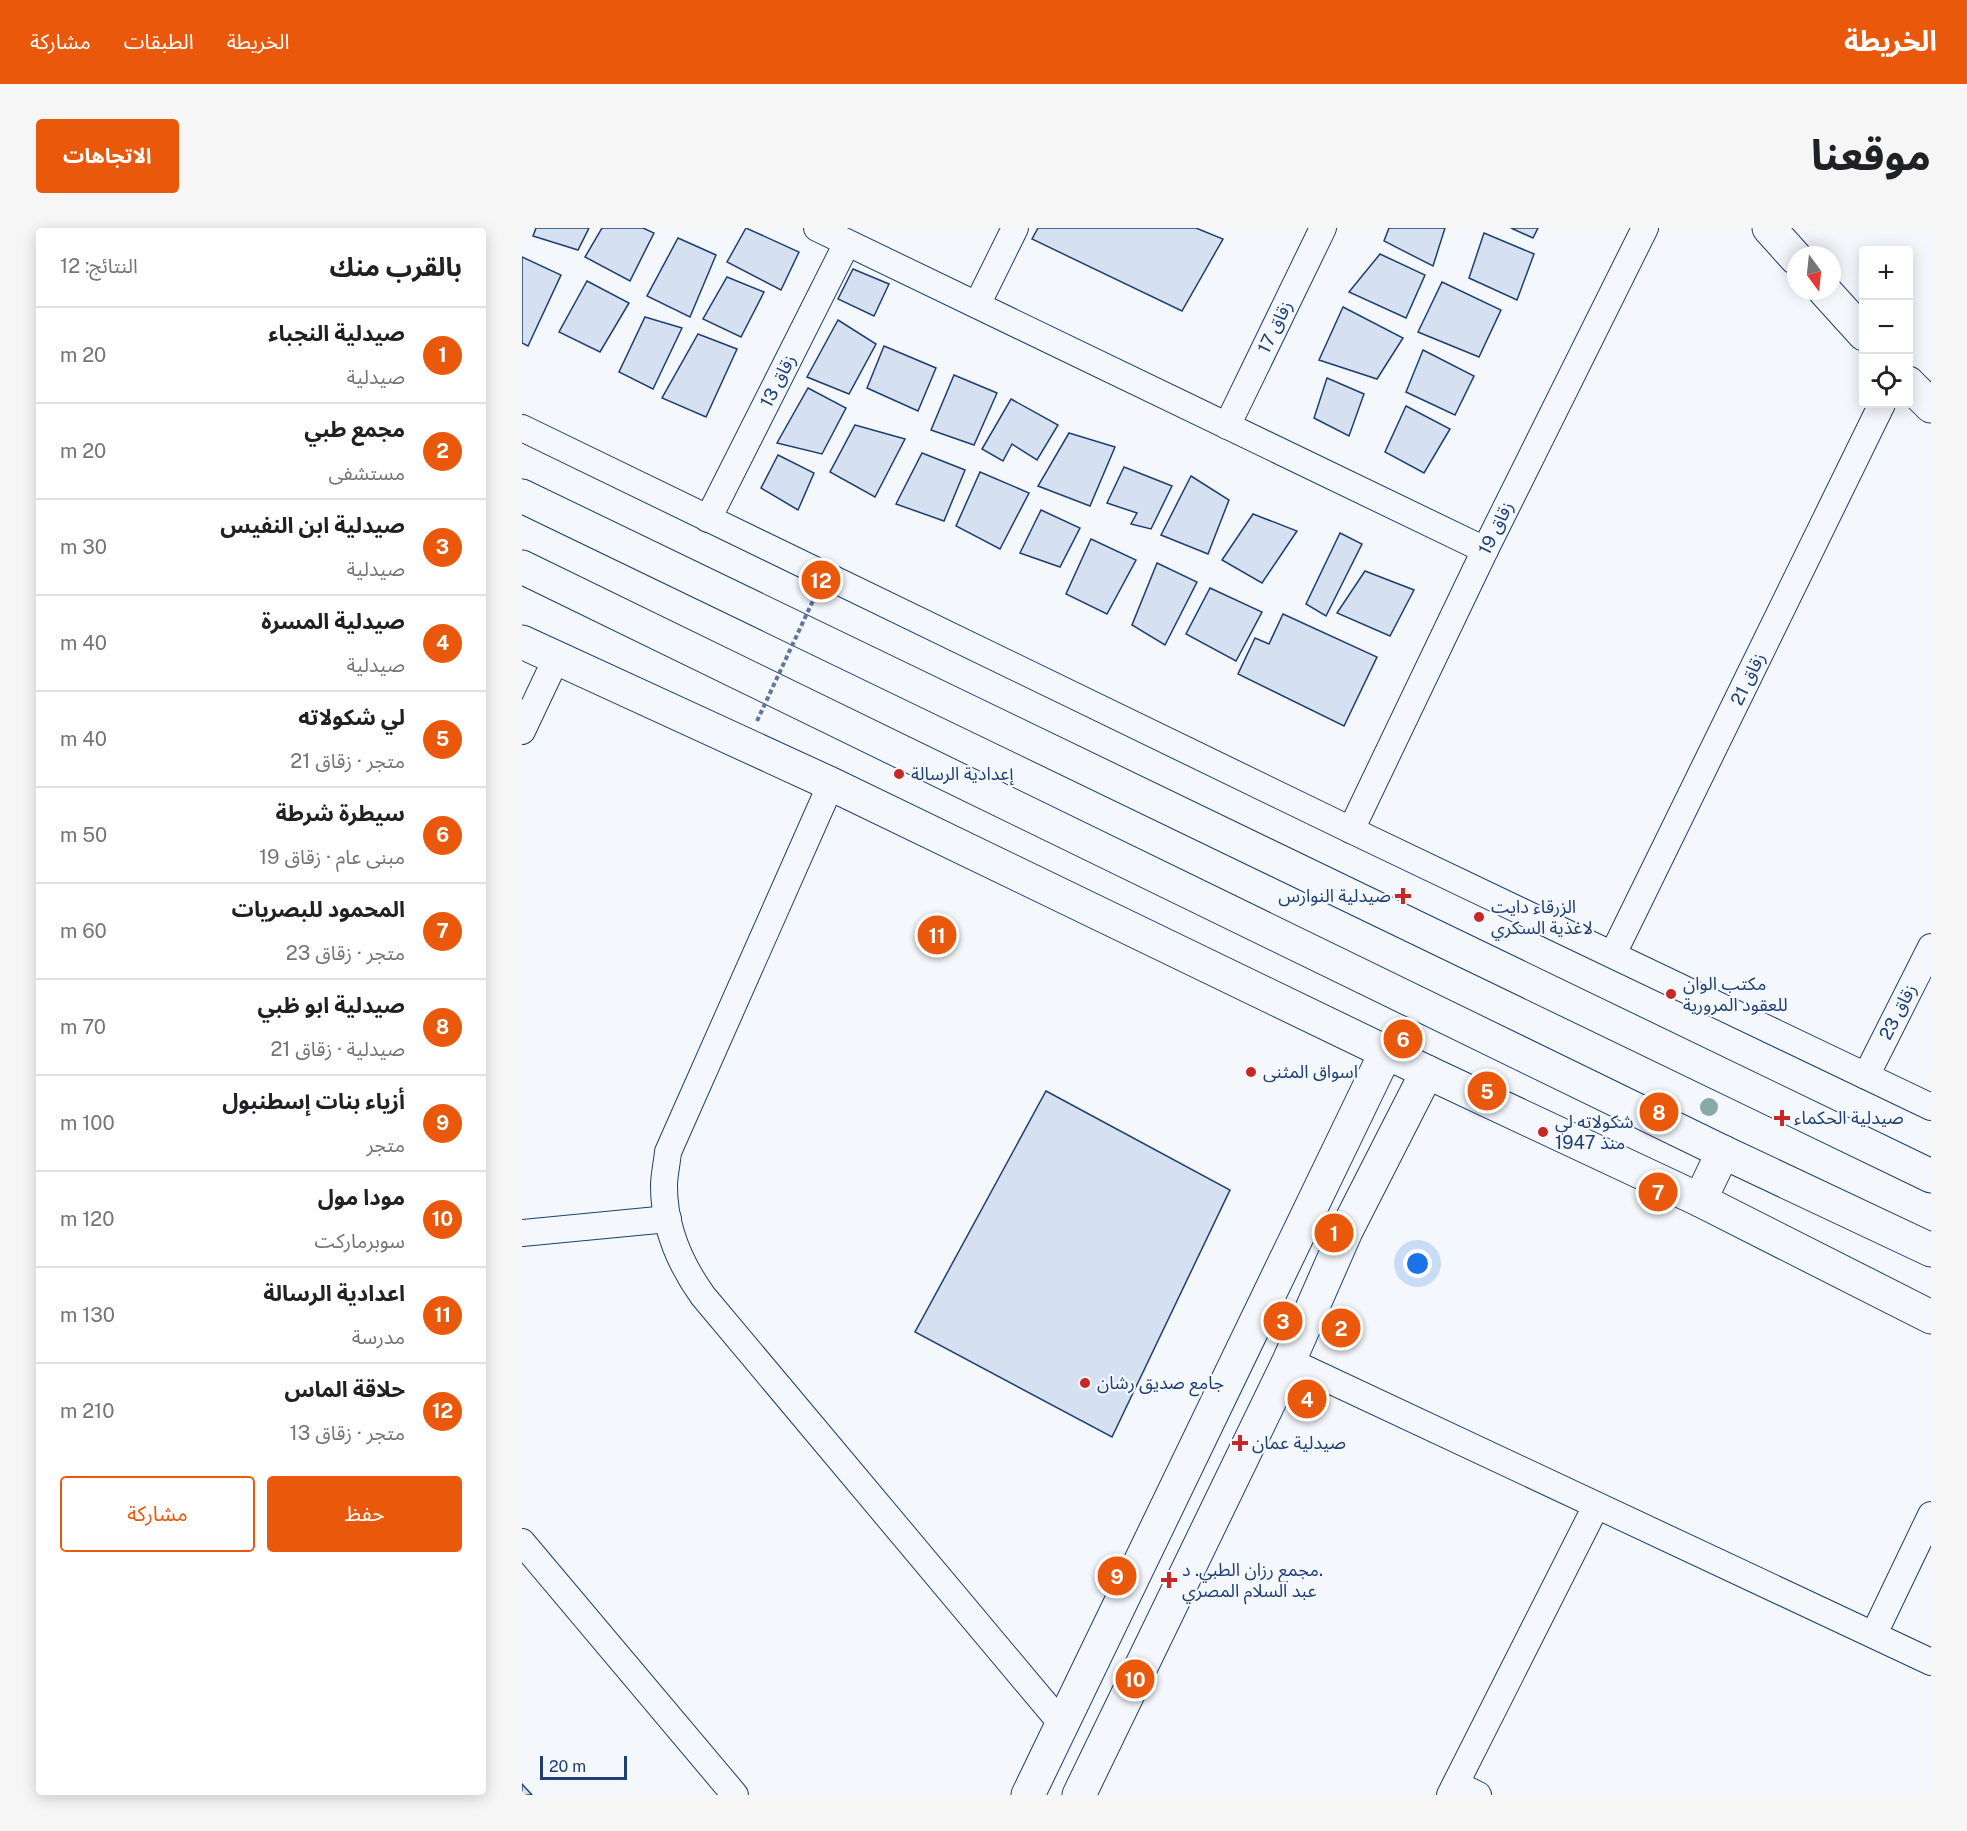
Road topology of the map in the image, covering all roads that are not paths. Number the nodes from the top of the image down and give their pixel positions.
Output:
1 (817, 228) edge
2 (1016, 228) edge
3 (1323, 228) edge
4 (1645, 228) edge
5 (1769, 228) edge
6 (847, 243) junction
7 (1787, 248) edge
8 (1833, 300) edge
9 (976, 305) junction
10 (1859, 329) edge
11 (1913, 388) edge
12 (1931, 406) edge
13 (1880, 408) edge
14 (1227, 426) junction
15 (522, 428) edge
16 (522, 496) edge
17 (708, 519) junction
18 (1485, 550) junction
19 (522, 567) edge
20 (522, 642) edge
21 (556, 659) junction
22 (522, 732) edge
23 (831, 784) junction
24 (1351, 830) junction
25 (1931, 947) edge
26 (1613, 954) junction
27 (1386, 1052) junction
28 (1427, 1072) junction
29 (1866, 1076) junction
30 (1931, 1107) edge
31 (1723, 1152) junction
32 (1931, 1176) edge
33 (1700, 1200) junction
34 (668, 1219) junction
35 (522, 1233) edge
36 (1931, 1250) edge
37 (1931, 1317) edge
38 (1289, 1360) junction
39 (1596, 1506) junction
40 (1931, 1515) edge
41 (522, 1542) edge
42 (1874, 1634) junction
43 (1931, 1662) edge
44 (1061, 1724) junction
45 (1462, 1791) edge
46 (731, 1794) edge
47 (1028, 1795) edge
48 (1079, 1795) edge

1 - 6 street
2 - 9 street
3 - 14 street, زقاق 17
4 - 18 street, زقاق 19
5 - 7 main road
6 - 9 street
6 - 17 street, زقاق 13
8 - 10 main road
9 - 14 street
11 - 12 main road
13 - 26 street, زقاق 21
14 - 18 street
15 - 17 street
16 - 32 main road
17 - 24 street
18 - 24 street, زقاق 19
19 - 31 main road
20 - 21 main road
21 - 22 street
21 - 23 main road
23 - 27 main road
23 - 34 street
24 - 26 street
25 - 29 street, زقاق 23
26 - 29 street
27 - 28 main road
27 - 44 main road
28 - 33 main road
28 - 38 main road
29 - 30 street
31 - 33 main road
31 - 36 main road
33 - 37 main road
34 - 35 street
34 - 44 street
38 - 39 street
38 - 48 main road
39 - 42 street
39 - 45 street
40 - 42 street
41 - 46 street
42 - 43 street
44 - 47 main road

